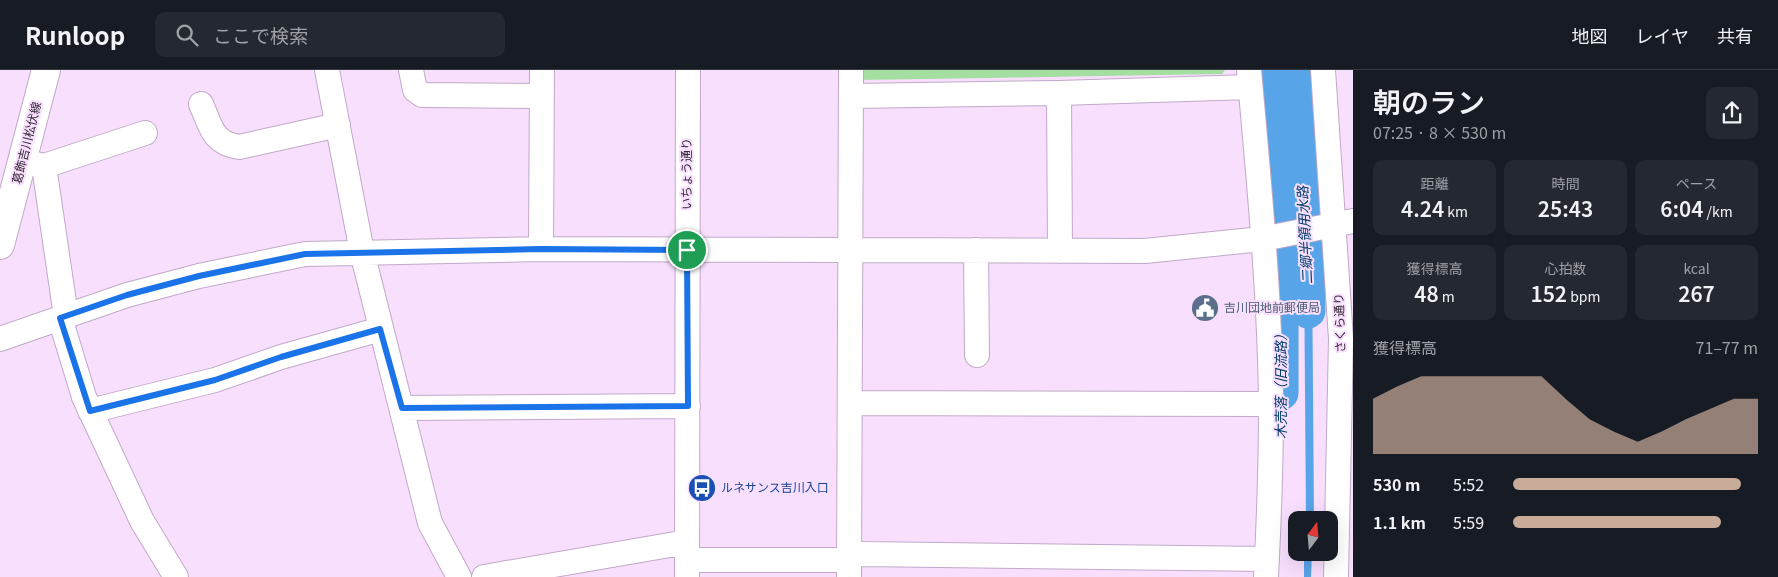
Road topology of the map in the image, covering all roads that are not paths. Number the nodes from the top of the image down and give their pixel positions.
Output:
1 (46, 70) edge
2 (327, 70) edge
3 (411, 70) edge
4 (542, 70) edge
5 (688, 70) edge
6 (851, 70) edge
7 (1322, 70) edge
8 (1250, 78) edge
9 (1059, 93) junction
10 (542, 96) junction
11 (851, 96) junction
12 (201, 104) dead end
13 (338, 125) junction
14 (145, 133) dead end
15 (33, 163) junction
16 (1335, 224) edge
17 (1266, 238) junction
18 (0, 245) edge
19 (541, 249) junction
20 (687, 250) junction
21 (976, 250) junction
22 (851, 251) junction
23 (1060, 251) junction
24 (362, 252) junction
25 (63, 317) junction
26 (380, 329) junction
27 (0, 339) edge
28 (977, 355) dead end
29 (850, 403) junction
30 (1271, 404) junction
31 (688, 406) junction
32 (402, 408) junction
33 (90, 411) junction
34 (687, 559) edge
35 (849, 567) edge
36 (1118, 567) edge
37 (1267, 568) edge
38 (494, 576) edge
39 (176, 577) edge
40 (459, 577) edge
41 (1336, 577) edge

1 - 15 main road, 葛飾吉川松伏線
2 - 13 street
3 - 10 street
4 - 10 street
5 - 20 street, いちょう通り
6 - 11 street
7 - 16 street, さくら通り
8 - 9 street
8 - 17 street
9 - 11 street
9 - 23 street
10 - 19 street
11 - 22 street
12 - 13 street
13 - 24 street
14 - 15 street
15 - 18 main road, 葛飾吉川松伏線
15 - 25 street
16 - 17 street
16 - 41 street, さくら通り
17 - 23 street
17 - 30 street
19 - 20 street
19 - 24 street
20 - 22 street
20 - 31 street, いちょう通り
21 - 22 street
21 - 23 street
21 - 28 street
22 - 29 street
24 - 25 street
24 - 26 street
25 - 27 street
25 - 33 street
26 - 32 street
26 - 33 street
29 - 30 street
29 - 35 street
30 - 37 street
31 - 32 street
31 - 34 street, いちょう通り
32 - 40 street
33 - 39 street
34 - 35 street
34 - 38 street
35 - 36 street
36 - 37 street

